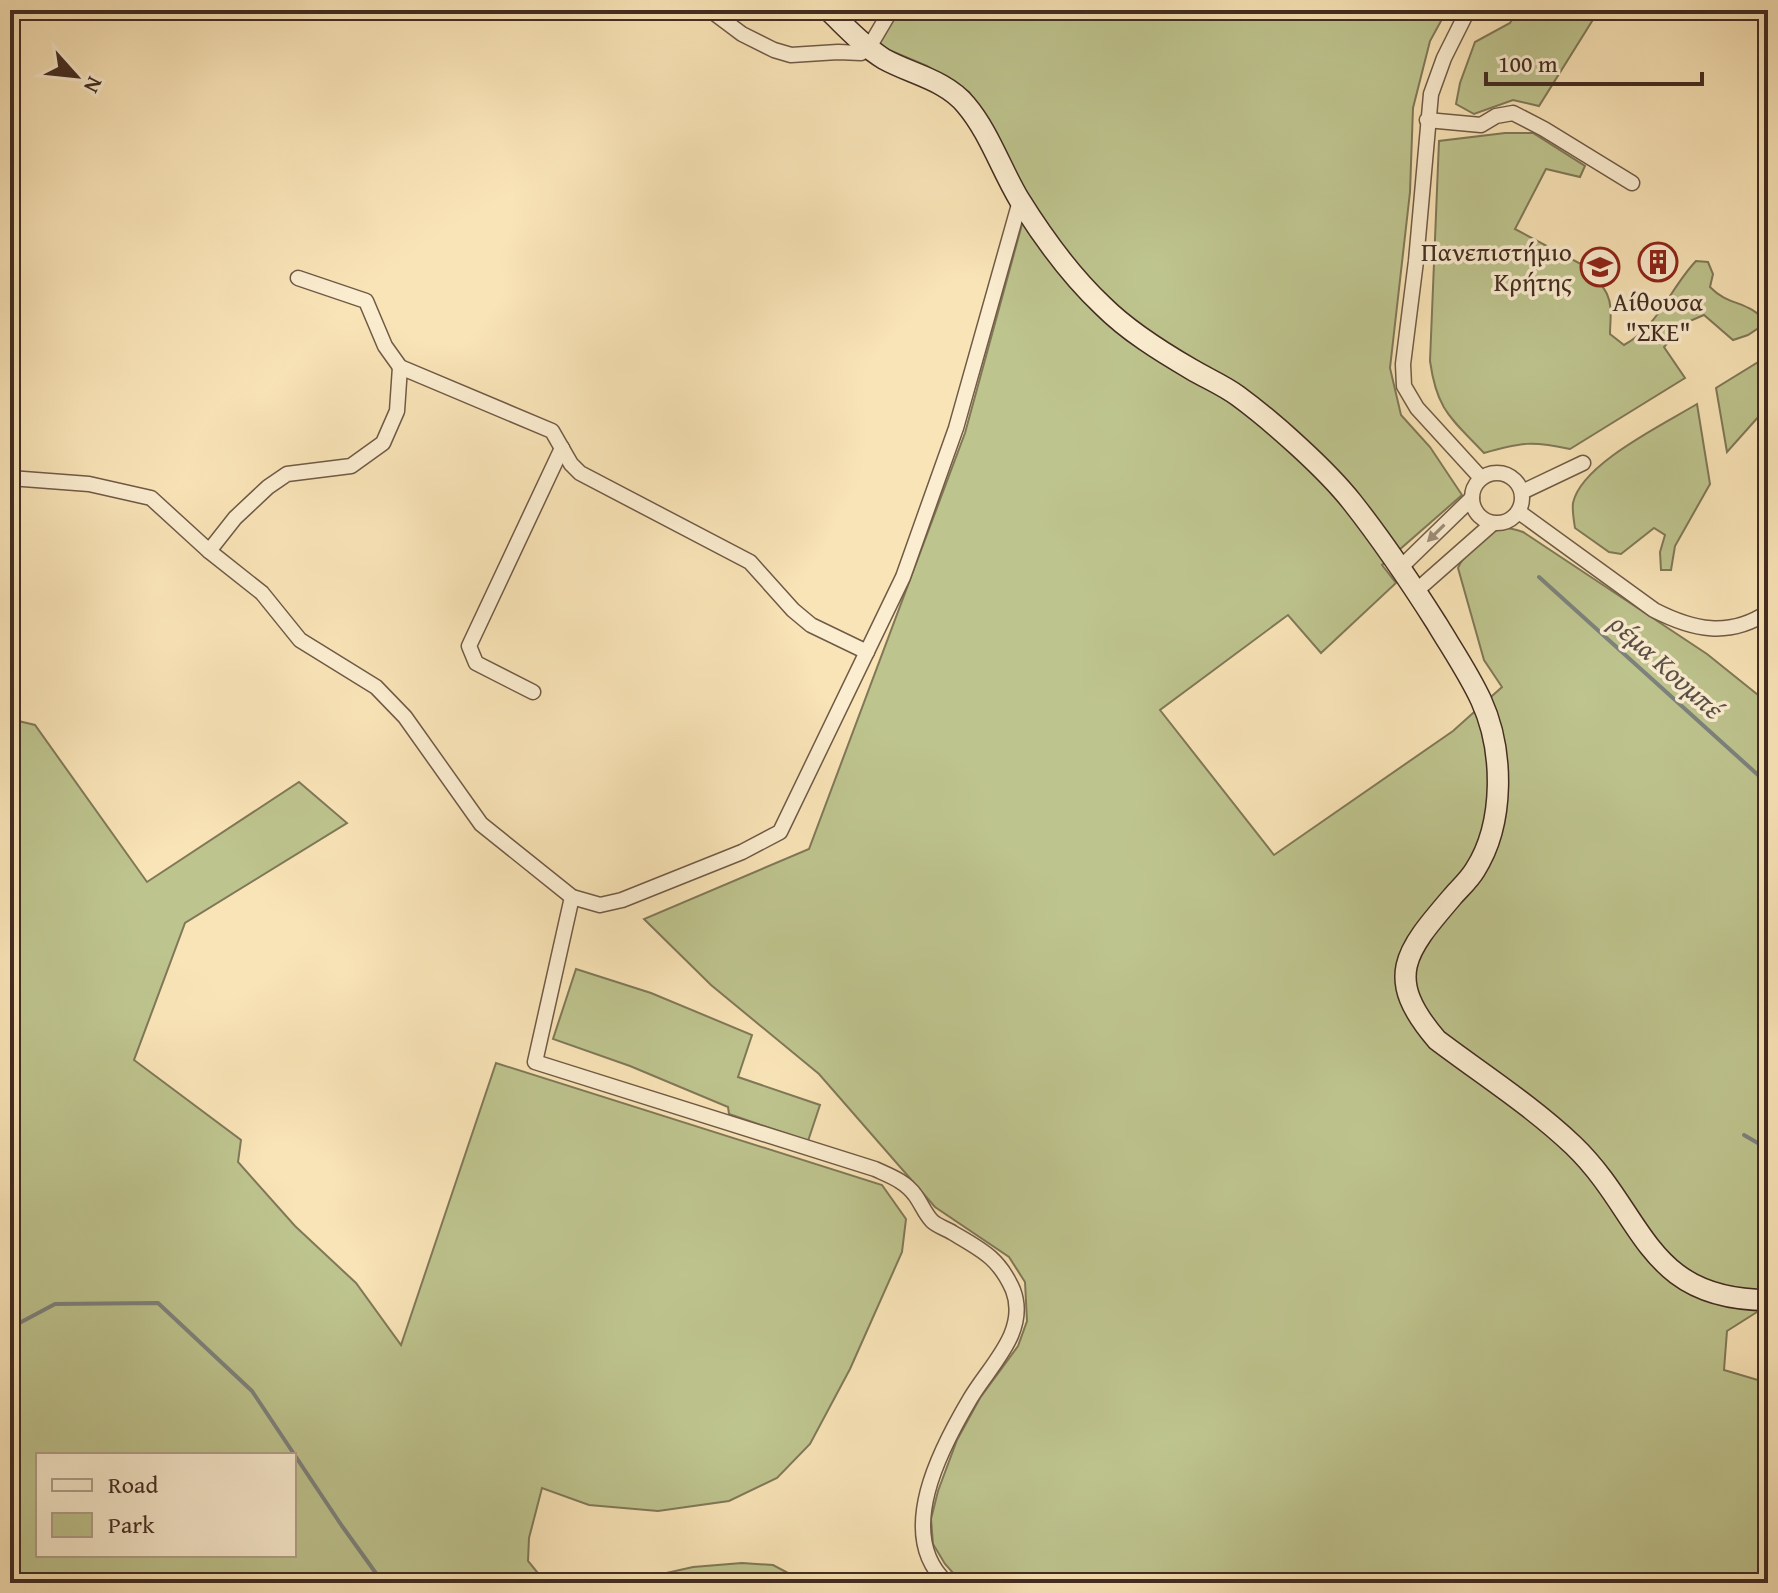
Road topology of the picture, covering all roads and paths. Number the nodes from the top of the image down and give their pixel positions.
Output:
1 (710, 10) edge
2 (828, 10) edge
3 (891, 10) edge
4 (1468, 10) edge
5 (868, 49) junction
6 (1427, 120) junction
7 (1632, 183) dead end
8 (1020, 201) junction
9 (298, 278) dead end
10 (400, 367) junction
11 (562, 448) junction
12 (1583, 463) dead end
13 (10, 478) edge
14 (1481, 478) junction
15 (1522, 492) junction
16 (1472, 498) junction
17 (1519, 512) junction
18 (1492, 524) junction
19 (209, 551) junction
20 (1399, 569) junction
21 (1416, 591) junction
22 (1768, 612) edge
23 (867, 652) junction
24 (533, 692) dead end
25 (572, 897) junction
26 (1768, 1300) edge
27 (947, 1583) edge

1 - 5 street
2 - 5 street
3 - 5 street
4 - 6 street
5 - 8 street
6 - 7 street
6 - 14 street
8 - 20 street
8 - 23 street
9 - 10 street
10 - 11 street
10 - 19 street
11 - 23 street
11 - 24 street
12 - 15 street
13 - 19 street
14 - 15 street
14 - 16 street
15 - 17 street
16 - 18 street
16 -> 20 street
17 - 18 street
17 - 22 street
18 - 21 street
19 - 25 street
20 - 21 street
21 - 26 street
23 - 25 street
25 - 27 street

